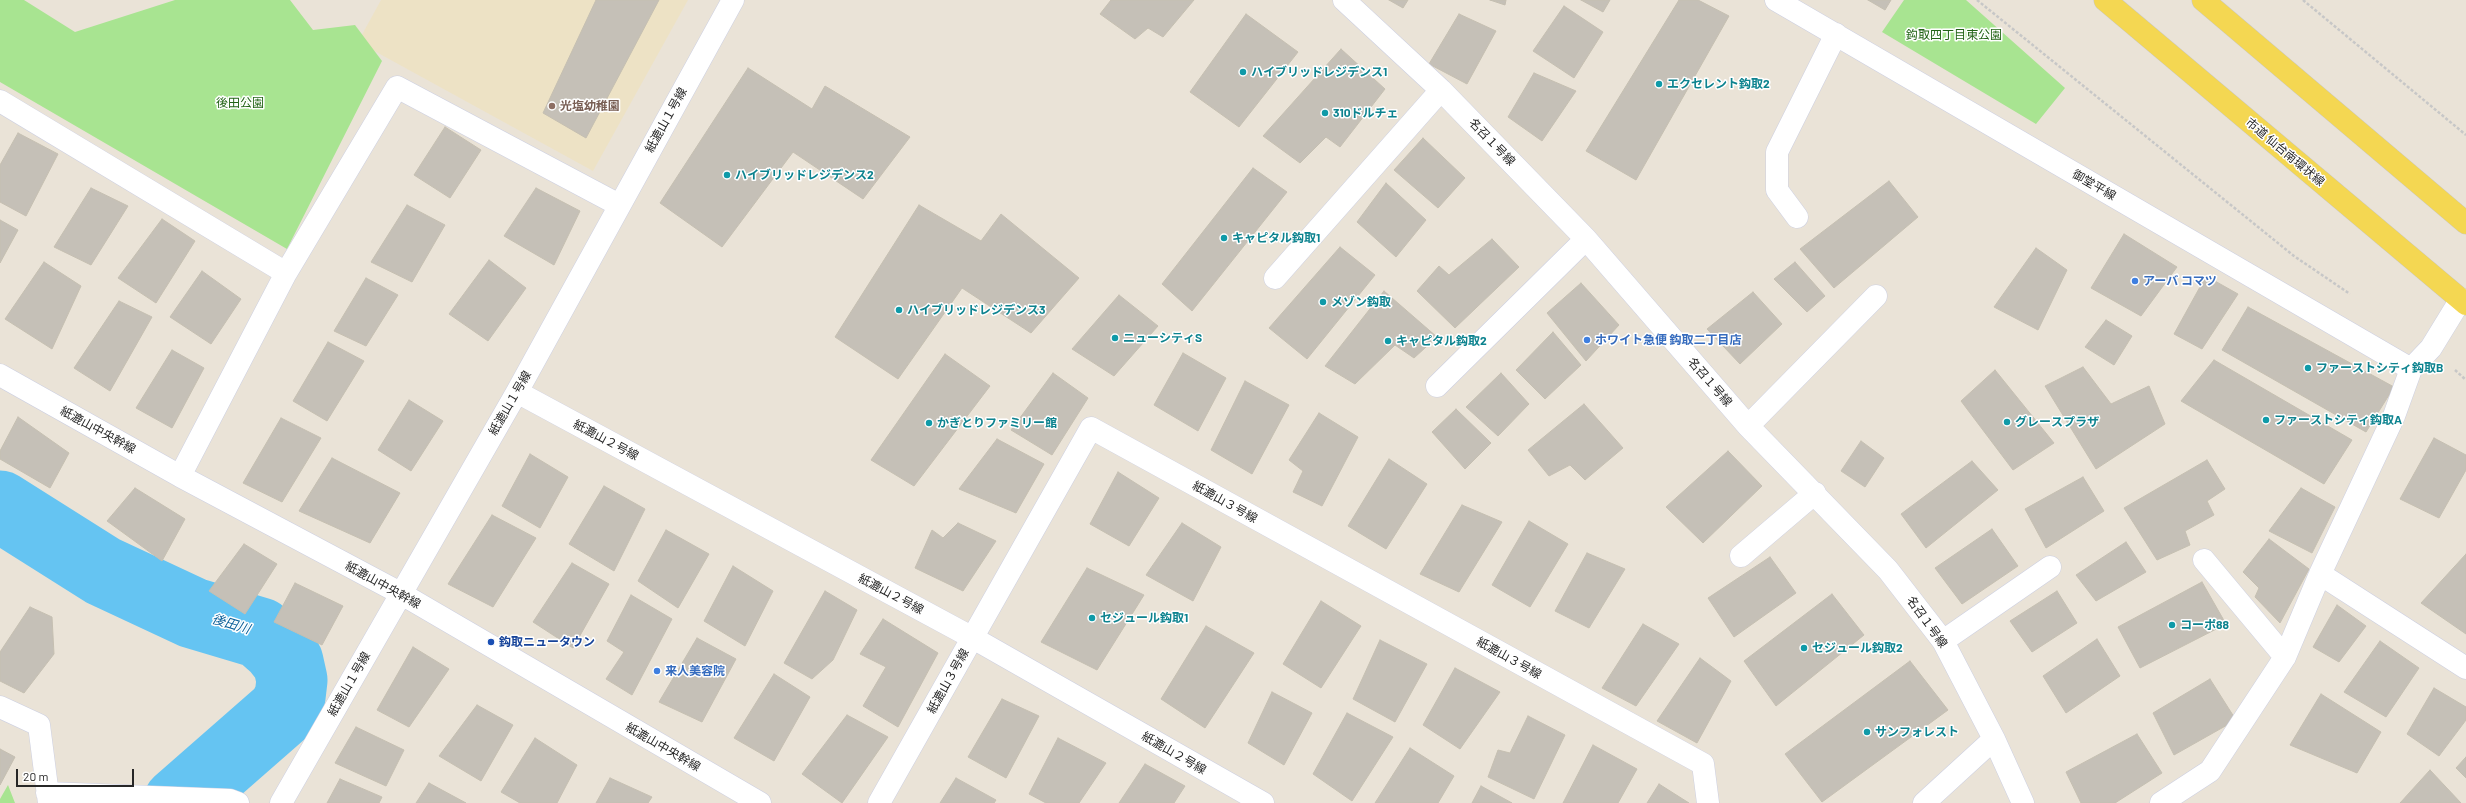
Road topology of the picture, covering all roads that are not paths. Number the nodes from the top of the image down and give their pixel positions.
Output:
1 (733, 0) edge
2 (1344, 0) edge
3 (1776, 0) edge
4 (2105, 0) edge
5 (2203, 0) edge
6 (1836, 34) junction
7 (1441, 90) junction
8 (0, 101) edge
9 (619, 205) junction
10 (1798, 217) dead end
11 (2466, 223) edge
12 (1586, 239) junction
13 (286, 274) junction
14 (1274, 278) dead end
15 (1876, 296) dead end
16 (2464, 302) edge
17 (2411, 369) junction
18 (0, 375) edge
19 (1437, 386) dead end
20 (516, 392) junction
21 (1748, 426) junction
22 (180, 476) junction
23 (1815, 493) junction
24 (1741, 556) dead end
25 (2204, 560) dead end
26 (2050, 567) dead end
27 (2320, 574) junction
28 (400, 594) junction
29 (973, 638) junction
30 (1943, 641) junction
31 (2285, 657) junction
32 (2466, 668) edge
33 (0, 707) edge
34 (1994, 739) junction
35 (48, 798) edge
36 (234, 802) edge
37 (281, 803) edge
38 (760, 803) edge
39 (879, 803) edge
40 (1263, 803) edge
41 (1708, 803) edge
42 (1924, 803) edge
43 (2023, 803) edge
44 (2161, 803) edge

1 - 9 street, 紙漉山１号線
2 - 7 street, 名召１号線
3 - 6 street, 御堂平線
4 - 16 main road, 市道 仙台南環状線
5 - 11 main road
6 - 10 street
6 - 17 street, 御堂平線
7 - 12 street, 名召１号線
7 - 14 street
8 - 13 street
9 - 13 street
9 - 20 street, 紙漉山１号線
12 - 19 street
12 - 21 street, 名召１号線
13 - 22 street
15 - 21 street
16 - 17 street
17 - 27 street
18 - 22 street, 紙漉山中央幹線
20 - 28 street, 紙漉山１号線
20 - 29 street, 紙漉山２号線
21 - 23 street, 名召１号線
22 - 28 street, 紙漉山中央幹線
23 - 24 street
23 - 30 street, 名召１号線
25 - 31 street
26 - 30 street
27 - 31 street
27 - 32 street
28 - 37 street, 紙漉山１号線
28 - 38 street, 紙漉山中央幹線
29 - 39 street, 紙漉山３号線
29 - 40 street, 紙漉山２号線
29 - 41 street, 紙漉山３号線
30 - 34 street, 名召１号線
31 - 44 street
33 - 35 street
34 - 42 street
34 - 43 street, 名召１号線
35 - 36 street

